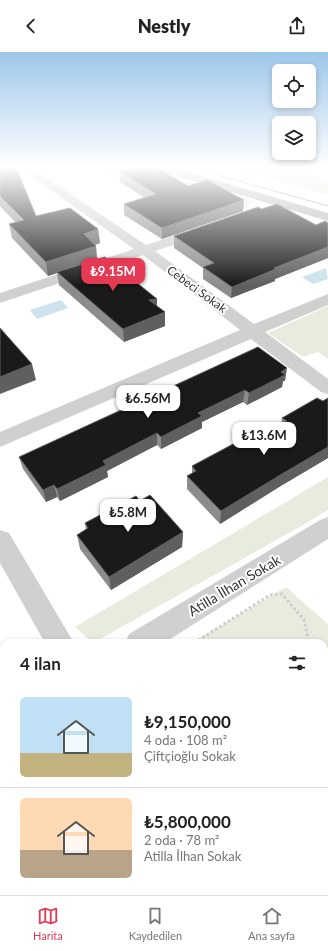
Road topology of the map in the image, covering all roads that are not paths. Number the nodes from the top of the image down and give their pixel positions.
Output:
1 (77, 206) edge
2 (273, 206) edge
3 (293, 206) edge
4 (260, 211) edge
5 (328, 217) edge
6 (217, 226) edge
7 (146, 251) junction
8 (0, 298) edge
9 (328, 299) edge
10 (255, 331) junction
11 (328, 388) edge
12 (0, 440) edge
13 (328, 527) edge
14 (0, 540) edge
15 (58, 639) edge
16 (146, 639) edge

1 - 7 street, Cebeci Sokak
2 - 4 street
3 - 5 main road
6 - 7 street
7 - 8 street
7 - 10 street, Cebeci Sokak
9 - 10 street
10 - 11 street, Cebeci Sokak
10 - 12 street
13 - 16 street, Atilla İlhan Sokak
14 - 15 street

